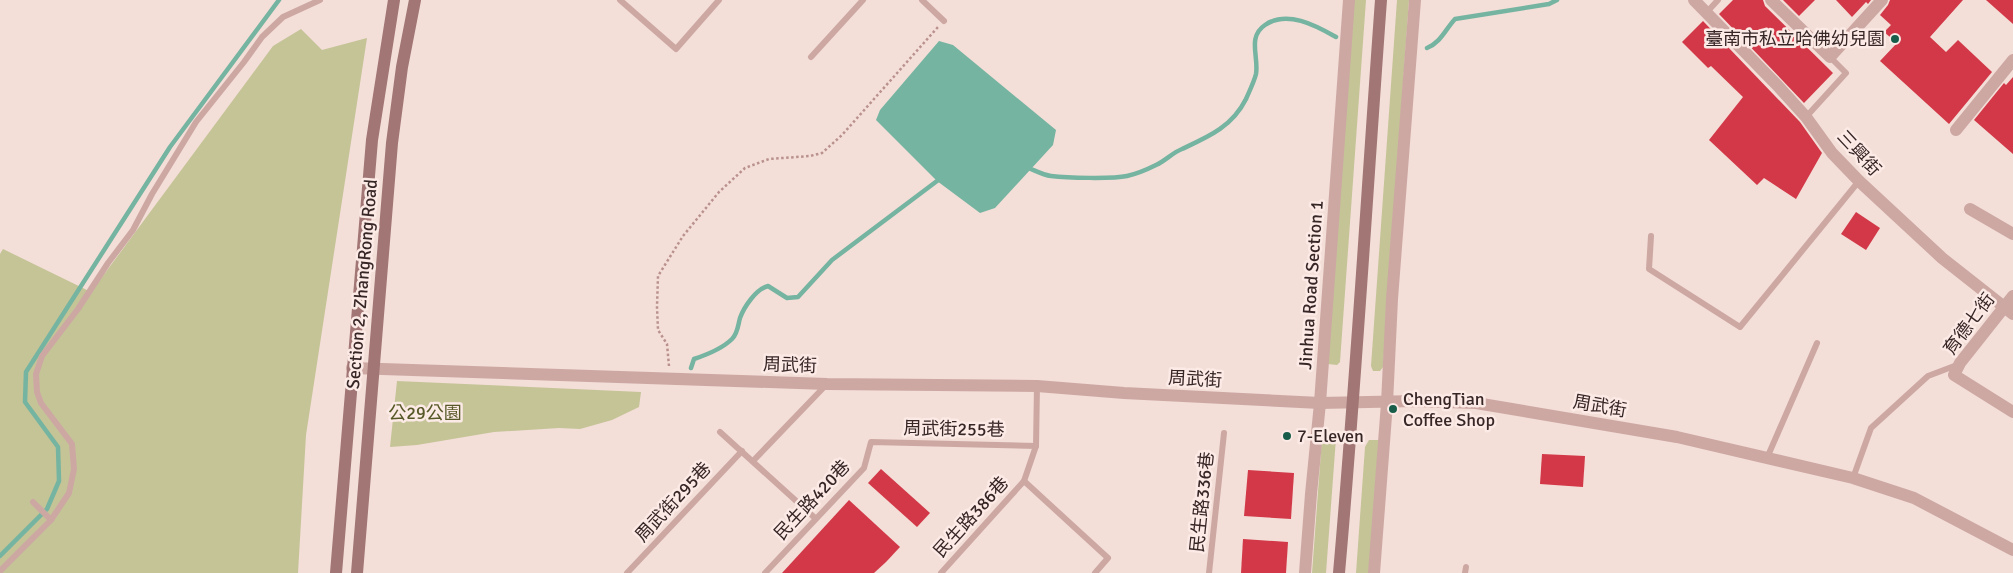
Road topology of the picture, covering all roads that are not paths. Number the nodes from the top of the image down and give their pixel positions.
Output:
1 (320, 0) edge
2 (394, 0) edge
3 (415, 0) edge
4 (620, 0) edge
5 (719, 0) edge
6 (863, 0) edge
7 (922, 0) edge
8 (1349, 0) edge
9 (1381, 0) edge
10 (1415, 0) edge
11 (1694, 0) edge
12 (1718, 0) edge
13 (1771, 0) edge
14 (1882, 0) edge
15 (1707, 12) junction
16 (944, 21) road end
17 (811, 57) dead end
18 (1830, 57) junction
19 (2013, 61) edge
20 (1806, 116) junction
21 (1956, 130) dead end
22 (1859, 181) junction
23 (1970, 209) dead end
24 (2013, 234) edge
25 (1651, 236) dead end
26 (2013, 296) edge
27 (2009, 310) edge
28 (1817, 343) dead end
29 (352, 368) junction
30 (373, 369) junction
31 (1957, 369) junction
32 (827, 384) junction
33 (1037, 386) junction
34 (1354, 401) junction
35 (1320, 403) junction
36 (1387, 403) junction
37 (2013, 412) edge
38 (720, 432) dead end
39 (1224, 433) dead end
40 (871, 442) joint
41 (1036, 446) junction
42 (742, 451) junction
43 (1767, 458) junction
44 (753, 460) junction
45 (1853, 478) junction
46 (1024, 481) junction
47 (33, 502) dead end
48 (815, 518) junction
49 (51, 520) junction
50 (2013, 550) edge
51 (0, 571) edge
52 (336, 573) edge
53 (357, 573) edge
54 (626, 573) edge
55 (766, 573) edge
56 (941, 573) edge
57 (1095, 573) edge
58 (1209, 573) edge
59 (1305, 573) edge
60 (1339, 573) edge
61 (1374, 573) edge

1 - 49 lane
2 - 29 main road, Section 2, ZhangRong Road
3 - 30 main road, Section 2, ZhangRong Road
4 - 5 lane
6 - 17 lane
7 - 16 lane
8 - 35 street, Jinhua Road Section 1
9 - 34 main road
10 - 36 street
11 - 15 street, 三興街
12 - 15 lane
13 - 18 street
14 - 18 street
15 - 20 street, 三興街
18 - 20 lane
19 - 21 street
20 - 22 street, 三興街
22 - 25 lane
22 - 27 street, 三興街
23 - 24 street
26 - 27 street, 育德七街
27 - 31 street, 育德七街
28 - 43 lane
29 - 30 street, 周武街
29 - 52 main road, Section 2, ZhangRong Road
30 - 32 street, 周武街
30 - 53 main road, Section 2, ZhangRong Road
31 - 37 street
31 - 45 lane
32 - 33 street, 周武街
32 - 44 lane
33 - 35 street, 周武街
33 - 41 lane
34 - 35 street, 周武街
34 - 36 street, 周武街
34 - 60 main road
35 - 59 street, Jinhua Road Section 1
36 - 43 street, 周武街
36 - 61 street
38 - 42 lane
39 - 58 lane, 民生路336巷
40 - 41 lane, 周武街255巷
40 - 48 lane, 民生路420巷
41 - 46 lane
42 - 44 lane
42 - 54 lane, 周武街295巷
43 - 45 street, 周武街
44 - 48 lane
45 - 50 street, 周武街
46 - 56 lane, 民生路386巷
46 - 57 lane
47 - 49 lane
48 - 55 lane, 民生路420巷
49 - 51 lane

